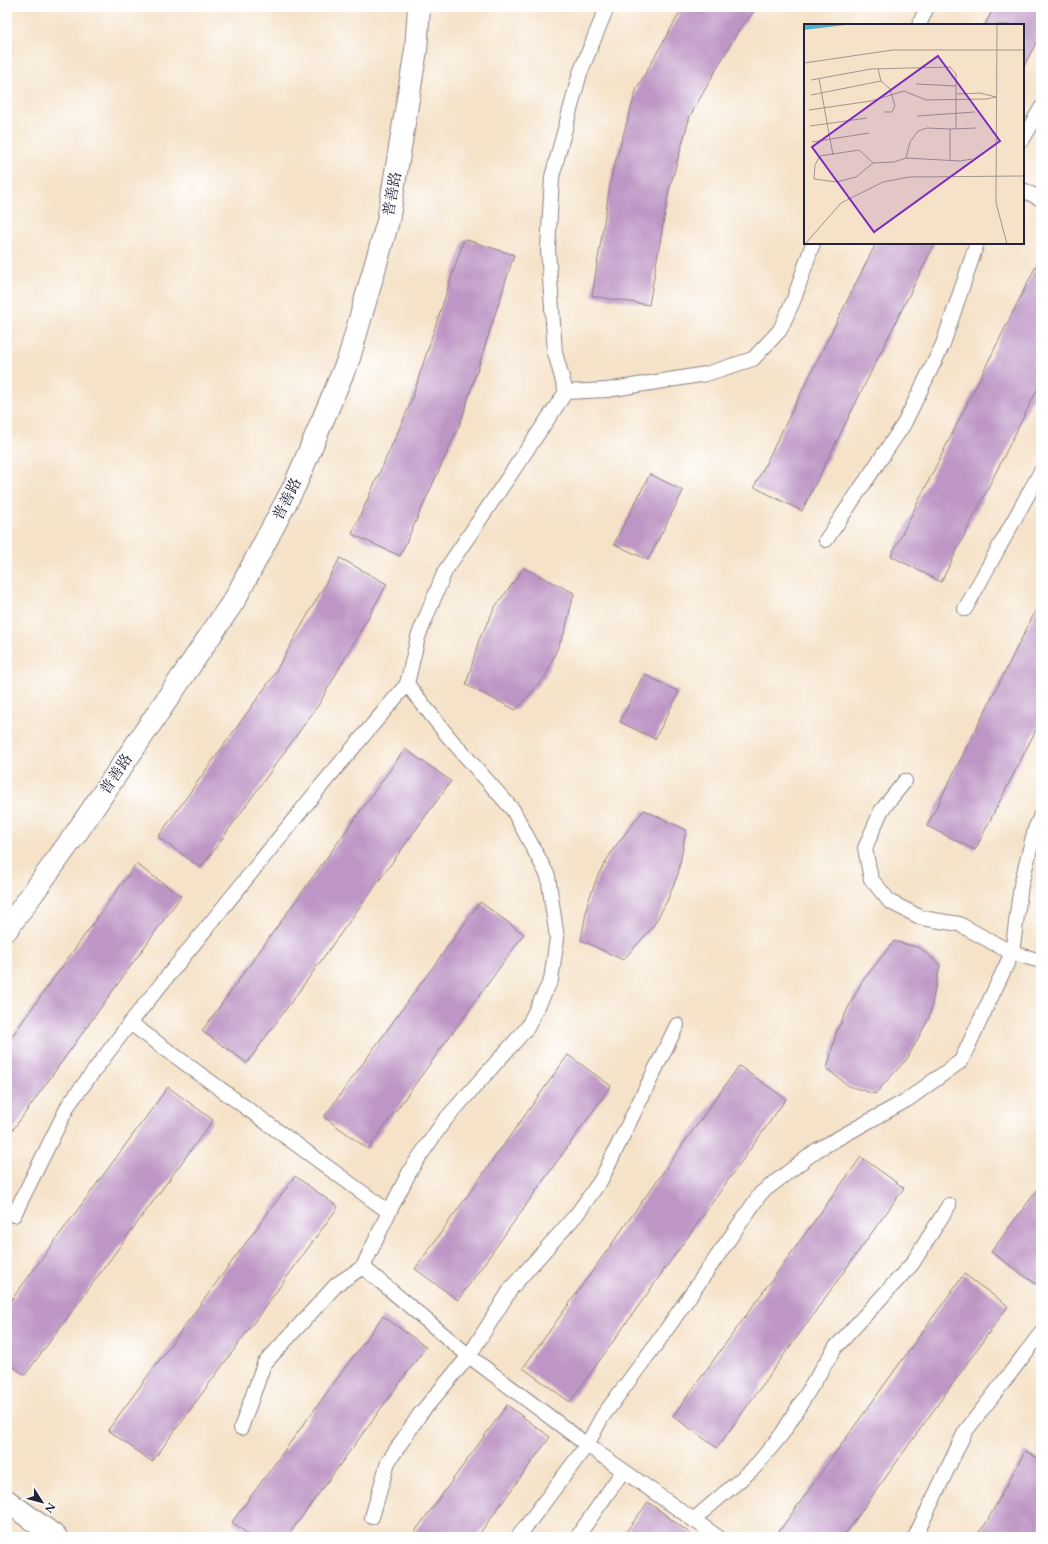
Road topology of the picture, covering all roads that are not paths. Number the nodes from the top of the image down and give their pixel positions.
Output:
1 (419, 7) edge
2 (607, 7) edge
3 (927, 7) edge
4 (919, 24) edge
5 (1041, 108) edge
6 (1024, 136) edge
7 (1024, 190) edge
8 (1041, 199) edge
9 (813, 244) edge
10 (977, 244) edge
11 (566, 392) junction
12 (1041, 471) edge
13 (826, 540) dead end
14 (965, 609) dead end
15 (407, 684) junction
16 (905, 781) dead end
17 (1041, 815) edge
18 (7, 929) edge
19 (1012, 953) junction
20 (1041, 961) edge
21 (130, 1023) junction
22 (677, 1025) dead end
23 (949, 1204) dead end
24 (389, 1212) junction
25 (14, 1215) dead end
26 (363, 1267) junction
27 (1041, 1333) edge
28 (469, 1356) junction
29 (241, 1428) dead end
30 (587, 1445) junction
31 (623, 1471) junction
32 (7, 1501) edge
33 (372, 1517) dead end
34 (693, 1520) junction
35 (56, 1537) edge
36 (518, 1537) edge
37 (577, 1537) edge
38 (718, 1537) edge
39 (915, 1537) edge

1 - 18 street, 普善路
2 - 11 lane
3 - 4 lane
5 - 6 lane
7 - 8 lane
9 - 11 lane
10 - 13 lane
11 - 15 lane
12 - 14 lane
15 - 21 lane
15 - 24 lane
16 - 19 lane
17 - 19 lane
19 - 20 lane
19 - 30 lane
21 - 24 lane
21 - 25 lane
22 - 28 lane
23 - 34 lane
24 - 26 lane
26 - 28 lane
26 - 29 lane
27 - 39 lane
28 - 30 lane
28 - 33 lane
30 - 31 lane
30 - 36 lane
31 - 34 lane
31 - 37 lane
32 - 35 street
34 - 38 lane

